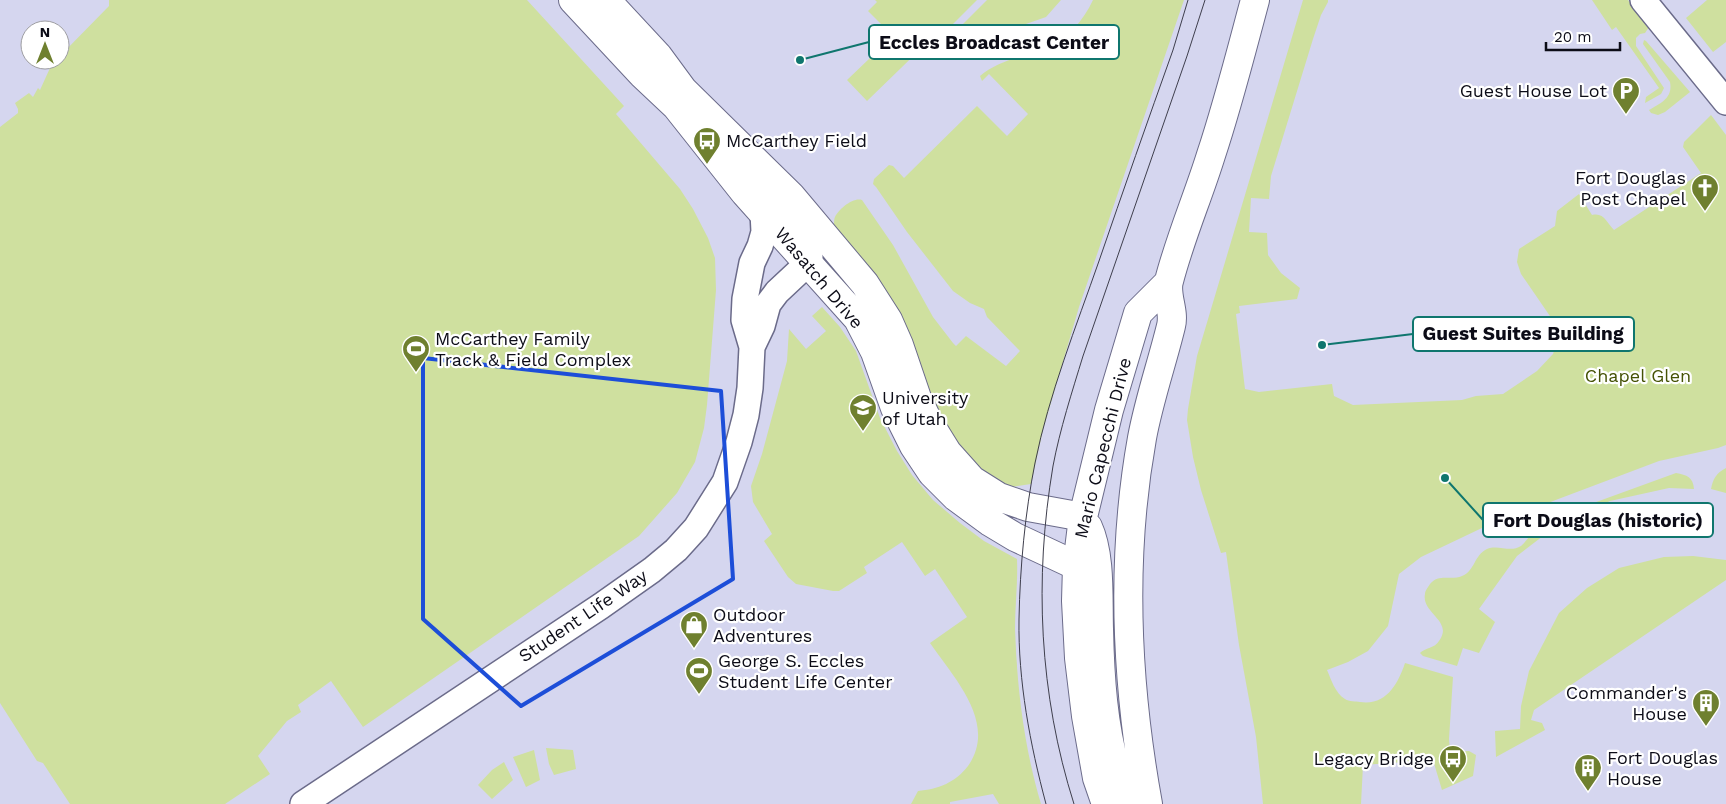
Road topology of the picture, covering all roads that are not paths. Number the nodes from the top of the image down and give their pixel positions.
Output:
1 (573, 0) edge
2 (606, 0) edge
3 (1256, 0) edge
4 (1643, 0) edge
5 (1726, 102) edge
6 (728, 135) junction
7 (763, 212) junction
8 (808, 263) junction
9 (1168, 283) junction
10 (752, 347) junction
11 (1083, 517) junction
12 (1077, 566) junction
13 (303, 804) edge
14 (1106, 804) edge
15 (1132, 804) edge
16 (1148, 804) edge

1 - 7 main road, Wasatch Drive
2 - 6 main road, Wasatch Drive
3 - 9 main road, Mario Capecchi Drive
4 - 5 street
6 - 8 street
6 - 11 main road, Wasatch Drive
7 - 8 main road, Wasatch Drive
7 - 10 street, Student Life Way
8 - 10 street, Student Life Way
8 - 12 main road, Wasatch Drive
9 - 11 main road, Mario Capecchi Drive
9 - 16 main road, Mario Capecchi Drive
10 - 13 street, Student Life Way
11 - 12 main road, Mario Capecchi Drive
11 - 15 main road
12 - 14 main road, Mario Capecchi Drive

